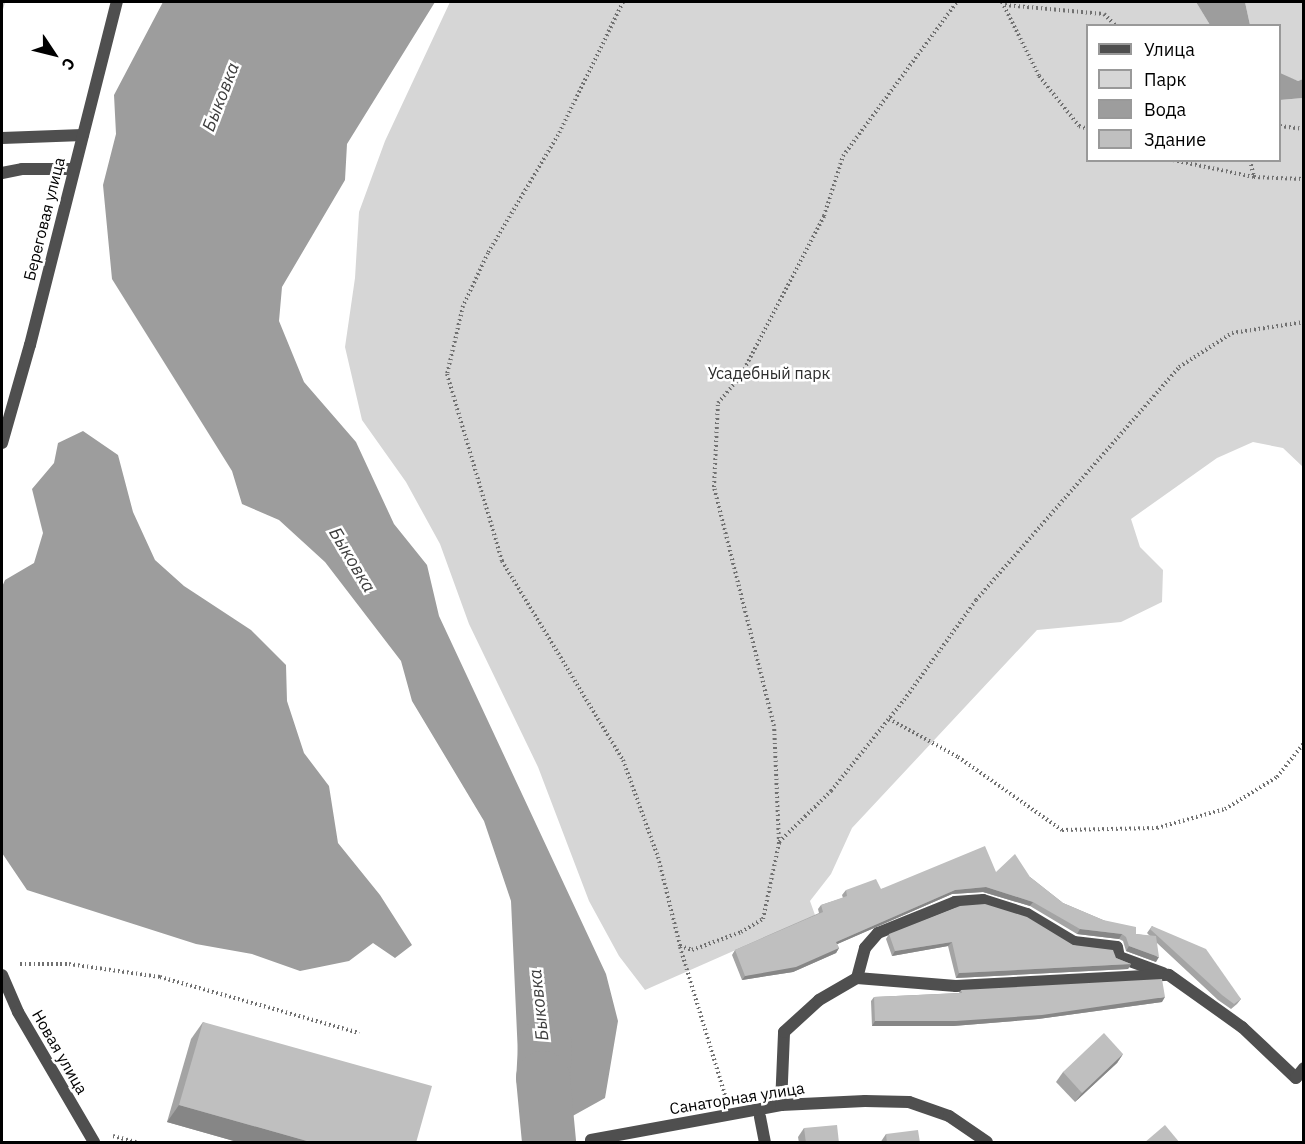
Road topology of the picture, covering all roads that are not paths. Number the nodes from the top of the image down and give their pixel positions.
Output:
1 (117, 2) edge
2 (82, 135) junction
3 (2, 138) edge
4 (73, 169) junction
5 (2, 173) edge
6 (2, 443) edge
7 (2, 975) edge
8 (1169, 975) junction
9 (857, 978) junction
10 (1304, 1068) edge
11 (781, 1105) junction
12 (760, 1117) dead end
13 (591, 1140) dead end
14 (94, 1143) edge
15 (765, 1143) edge
16 (987, 1143) edge

1 - 2 street, Береговая улица
2 - 3 street
2 - 4 street, Береговая улица
4 - 5 street
4 - 6 street, Береговая улица
7 - 14 street, Новая улица
8 - 9 street
8 - 9 street
8 - 10 street
9 - 11 street
11 - 13 street, Санаторная улица
11 - 16 street, Санаторная улица
12 - 15 street

